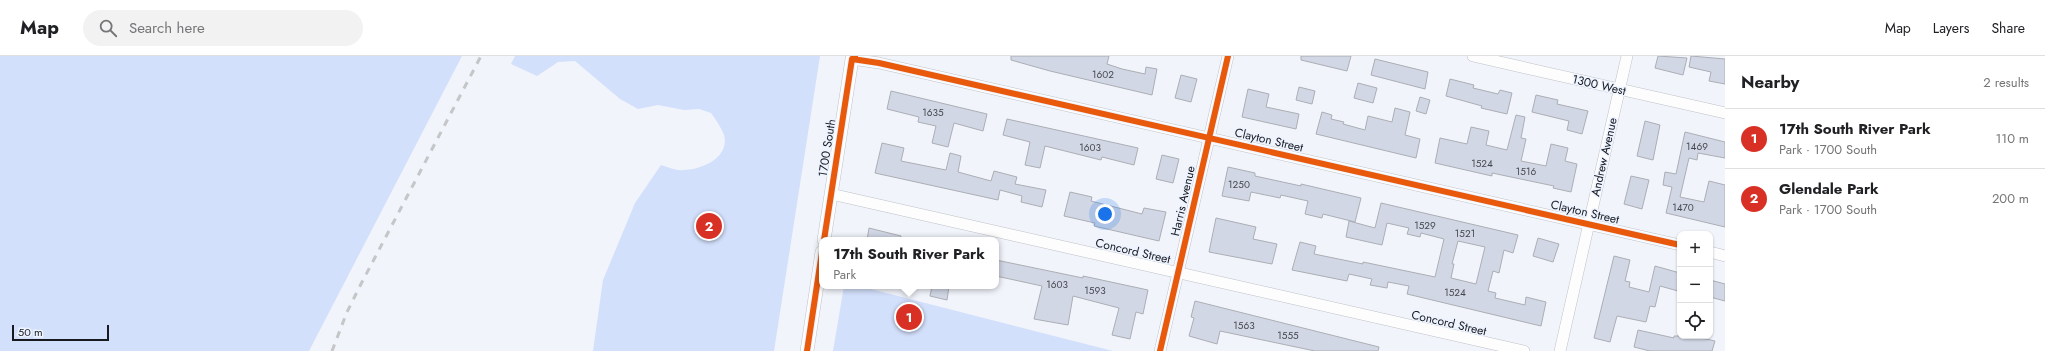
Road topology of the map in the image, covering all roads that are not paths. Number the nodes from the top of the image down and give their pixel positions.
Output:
1 (1228, 56) edge
2 (1473, 56) edge
3 (1628, 56) edge
4 (853, 57) edge
5 (1620, 90) junction
6 (1725, 113) edge
7 (1209, 138) junction
8 (831, 194) junction
9 (1589, 224) junction
10 (824, 237) edge
11 (1677, 244) edge
12 (1713, 253) edge
13 (1725, 256) edge
14 (819, 272) edge
15 (1178, 272) junction
16 (807, 351) edge
17 (1160, 351) edge
18 (1524, 351) edge
19 (1560, 351) edge

1 - 7 street, Harris Avenue
2 - 5 street, 1300 West
3 - 5 street, Andrew Avenue
4 - 7 street, Clayton Street
4 - 8 street, 1700 South
5 - 6 street, 1300 West
5 - 9 street, Andrew Avenue
7 - 9 street, Clayton Street
7 - 15 street, Harris Avenue
8 - 10 street, 1700 South
8 - 15 street, Concord Street
9 - 11 street, Clayton Street
9 - 19 street, Andrew Avenue
12 - 13 street
14 - 16 street
15 - 17 street, Harris Avenue
15 - 18 street, Concord Street

